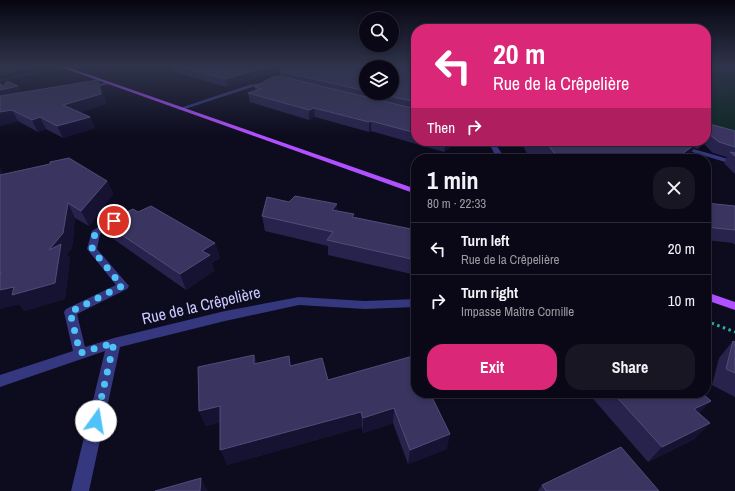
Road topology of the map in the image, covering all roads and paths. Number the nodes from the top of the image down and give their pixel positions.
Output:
1 (124, 89) edge
2 (242, 89) edge
3 (180, 109) junction
4 (676, 146) edge
5 (704, 154) edge
6 (711, 156) edge
7 (735, 163) edge
8 (411, 190) edge
9 (123, 215) edge
10 (711, 298) edge
11 (411, 303) edge
12 (735, 306) edge
13 (711, 323) edge
14 (735, 332) edge
15 (114, 343) junction
16 (80, 353) junction
17 (0, 381) edge
18 (80, 491) edge

1 - 3 main road
2 - 3 street
3 - 8 main road
4 - 5 street
6 - 7 street
9 - 16 street
10 - 12 main road
11 - 15 street, Rue de la Crêpelière
13 - 14 path
15 - 16 street, Rue de la Crêpelière
15 - 18 street
16 - 17 street, Rue de la Crêpelière

